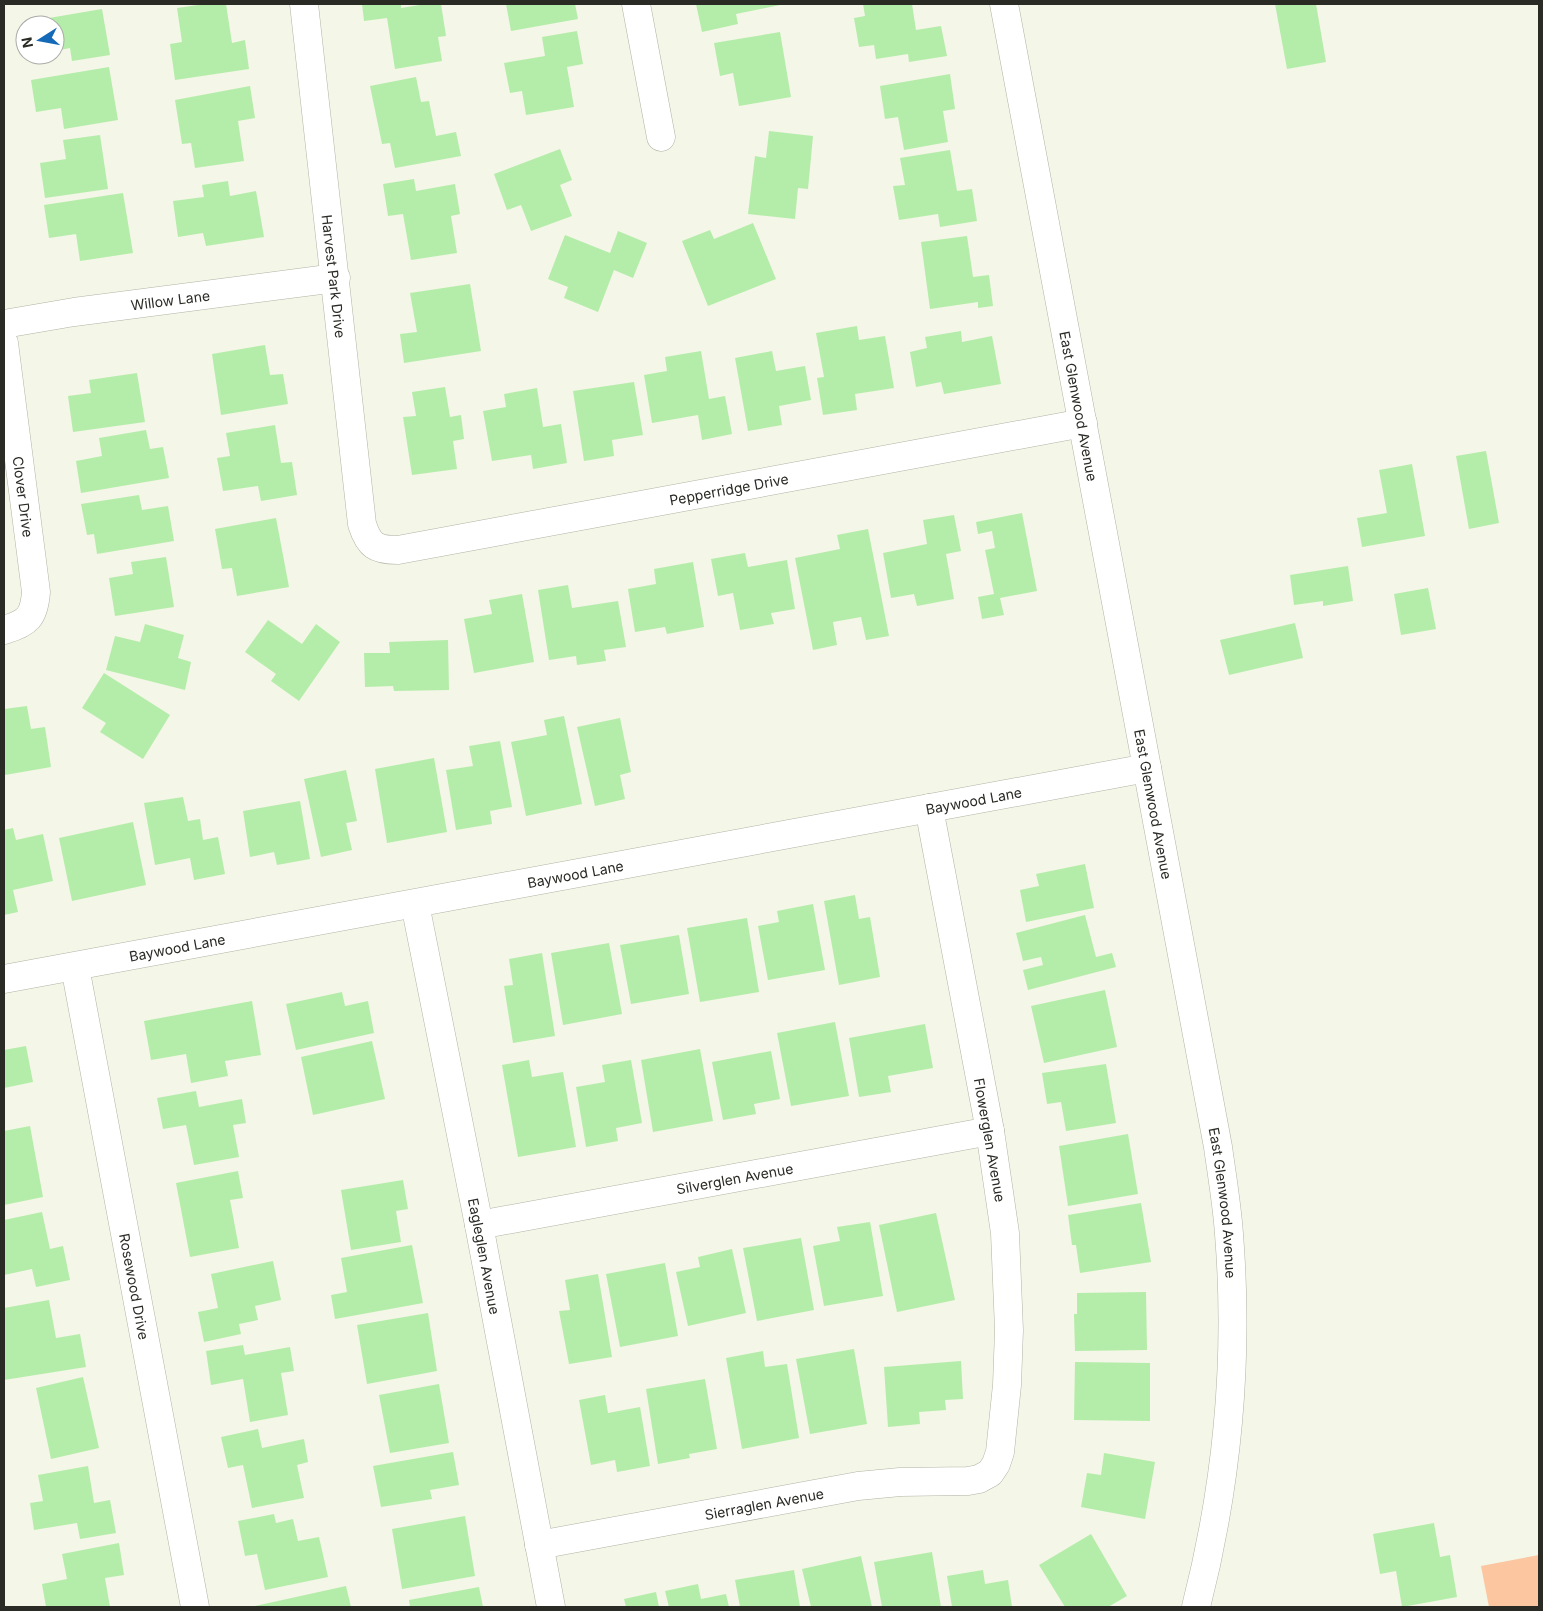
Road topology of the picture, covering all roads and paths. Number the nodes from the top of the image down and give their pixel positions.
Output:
1 (304, 4) edge
2 (636, 4) edge
3 (1004, 4) edge
4 (661, 137) dead end
5 (336, 278) junction
6 (4, 324) edge
7 (4, 343) edge
8 (1083, 423) junction
9 (374, 546) joint
10 (4, 630) edge
11 (1147, 768) junction
12 (929, 808) junction
13 (415, 904) junction
14 (75, 966) junction
15 (4, 979) edge
16 (990, 1131) junction
17 (479, 1225) junction
18 (990, 1473) joint
19 (539, 1545) junction
20 (195, 1607) edge
21 (551, 1607) edge
22 (1196, 1607) edge

1 - 5 street, Harvest Park Drive
2 - 4 street
3 - 8 street, East Glenwood Avenue
5 - 6 street, Willow Lane
5 - 9 street, Harvest Park Drive
7 - 10 street, Clover Drive
8 - 9 street, Pepperridge Drive
8 - 11 street, East Glenwood Avenue
11 - 12 street, Baywood Lane
11 - 22 street, East Glenwood Avenue
12 - 13 street, Baywood Lane
12 - 16 street, Flowerglen Avenue
13 - 14 street, Baywood Lane
13 - 17 street, Eagleglen Avenue
14 - 15 street, Baywood Lane
14 - 20 street, Rosewood Drive
16 - 17 street, Silverglen Avenue
16 - 18 street, Flowerglen Avenue
17 - 19 street, Eagleglen Avenue
18 - 19 street, Sierraglen Avenue
19 - 21 street, Eagleglen Avenue

